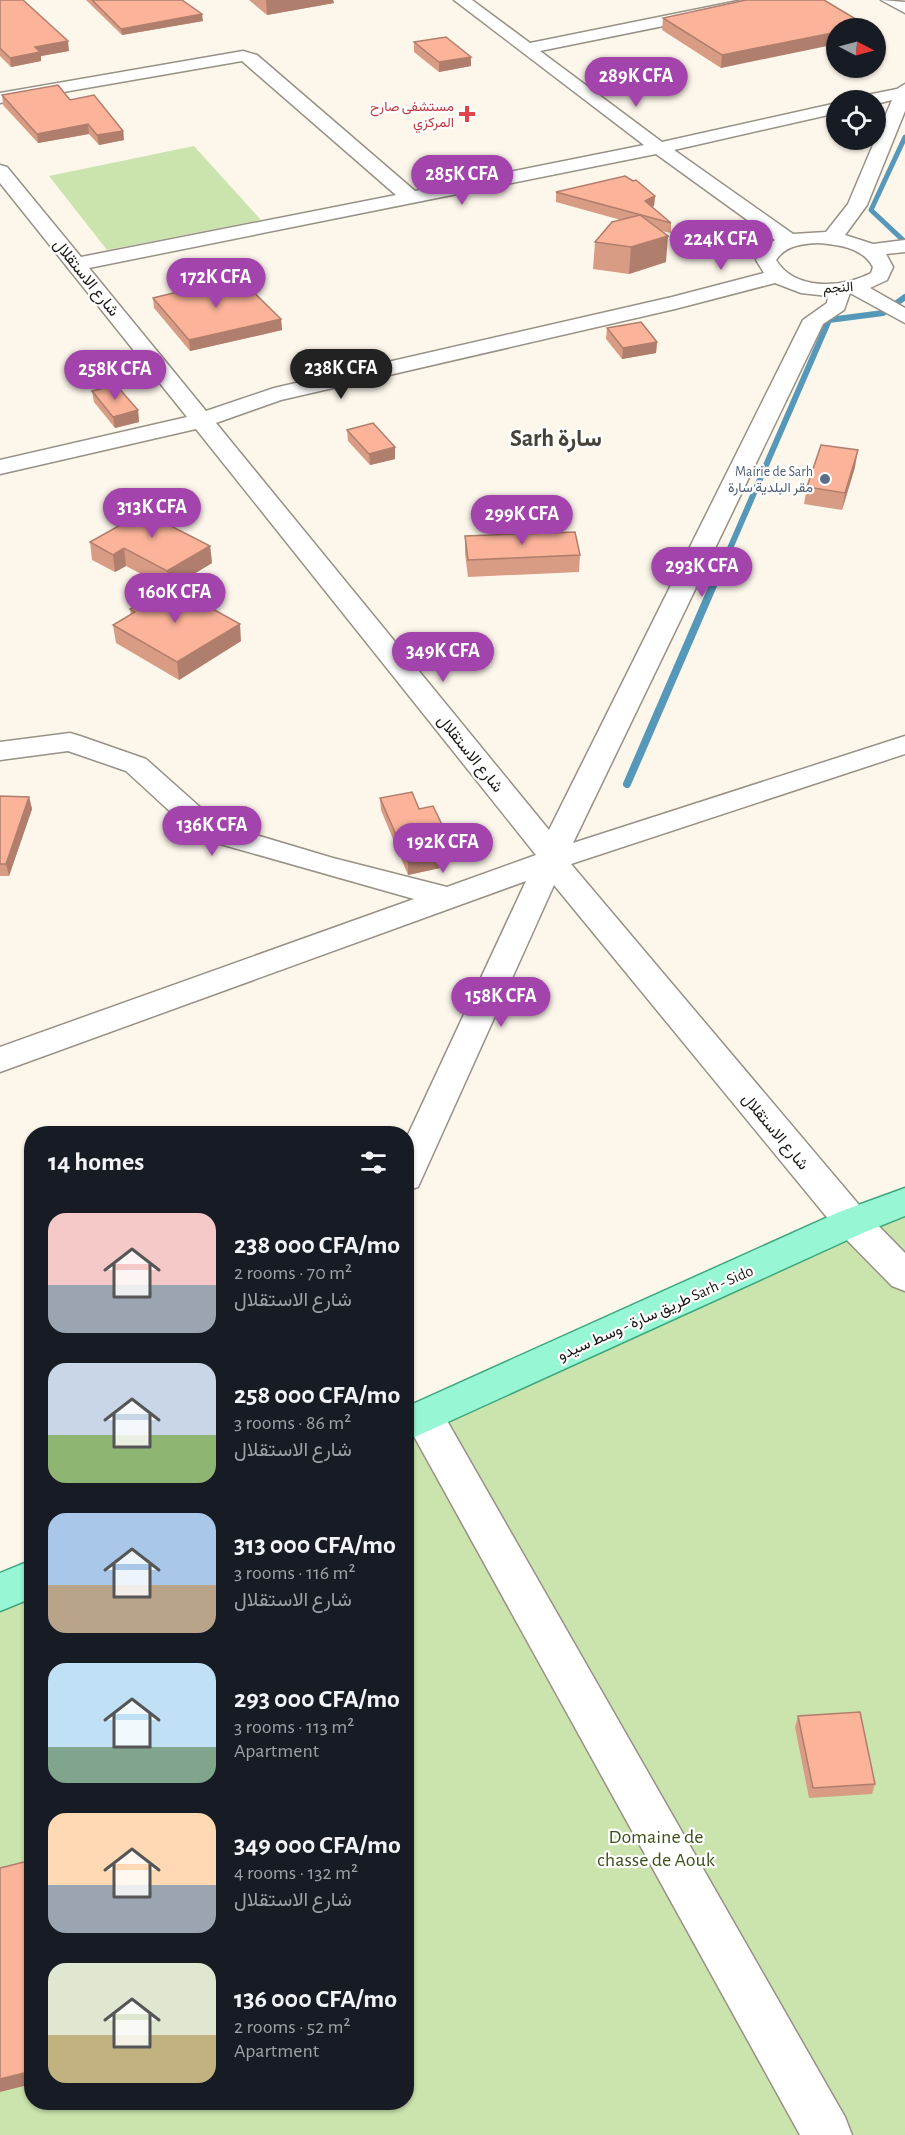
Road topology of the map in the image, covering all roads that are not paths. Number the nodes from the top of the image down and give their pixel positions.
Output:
1 (462, 0) edge
2 (767, 0) edge
3 (889, 0) edge
4 (905, 8) edge
5 (529, 48) junction
6 (904, 91) edge
7 (886, 96) edge
8 (0, 98) edge
9 (826, 110) edge
10 (659, 148) junction
11 (0, 171) edge
12 (410, 197) junction
13 (832, 238) junction
14 (790, 241) junction
15 (905, 246) edge
16 (871, 250) junction
17 (78, 264) junction
18 (778, 276) junction
19 (802, 286) junction
20 (847, 289) junction
21 (905, 317) edge
22 (814, 320) junction
23 (200, 421) junction
24 (0, 467) edge
25 (905, 745) edge
26 (0, 751) edge
27 (553, 860) junction
28 (449, 898) junction
29 (0, 1060) edge
30 (414, 1160) edge
31 (905, 1202) edge
32 (852, 1222) junction
33 (905, 1276) edge
34 (415, 1421) edge
35 (24, 1582) edge
36 (0, 1592) edge
37 (827, 2135) edge

1 - 5 street
2 - 5 street
3 - 4 street
5 - 10 street
6 - 7 street
6 - 13 street
8 - 12 street
9 - 10 street
10 - 12 street
10 - 14 street
11 - 17 street, شارع الاستقلال
12 - 17 street
13 - 14 street
13 - 16 street
14 - 18 street
15 - 16 street
16 - 20 street, النجم
17 - 23 street, شارع الاستقلال
18 - 19 street, النجم
18 - 23 street
19 - 20 street, النجم
19 - 22 street
20 - 21 street
20 - 22 street
22 - 27 street
23 - 24 street
23 - 27 street, شارع الاستقلال
25 - 27 street
26 - 28 street
27 - 28 street
27 - 30 street
27 - 32 street, شارع الاستقلال
28 - 29 street
31 - 32 main road, طريق سارة - وسط سيدو Sarh - Sido
32 - 33 street, شارع الاستقلال
32 - 34 main road, طريق سارة - وسط سيدو Sarh - Sido
34 - 37 street
35 - 36 main road

